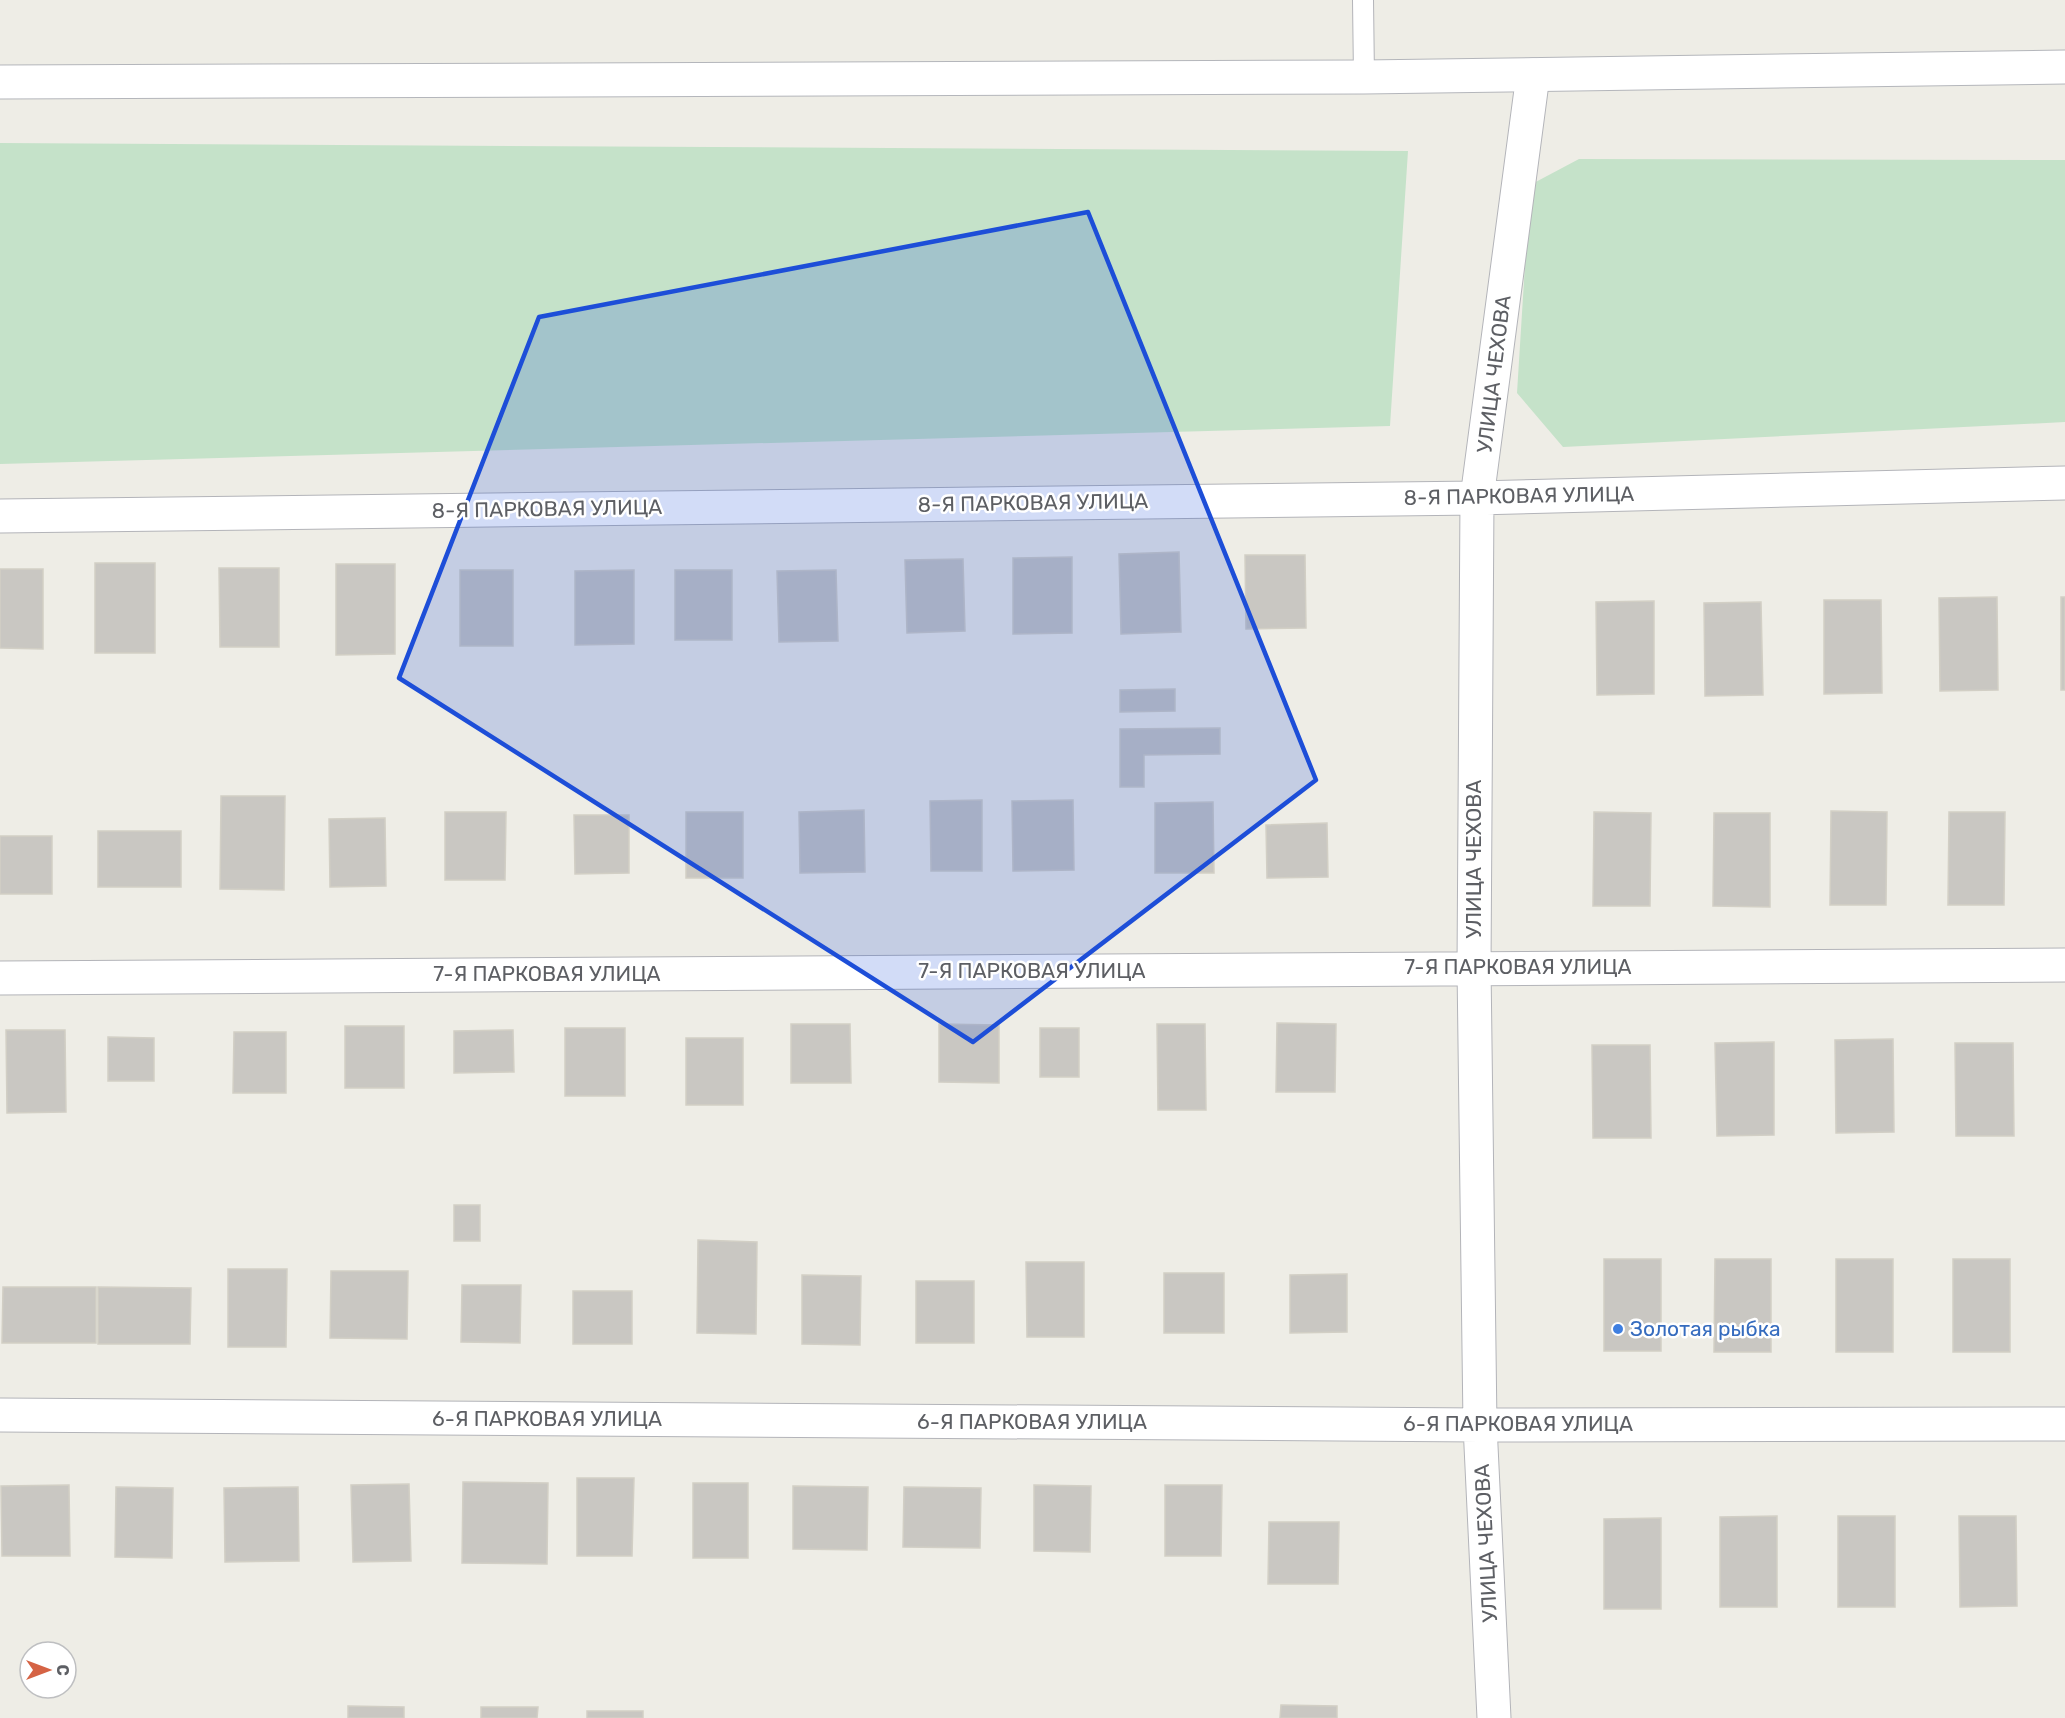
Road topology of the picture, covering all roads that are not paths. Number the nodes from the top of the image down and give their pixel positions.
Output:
1 (1363, 0) edge
2 (2065, 67) edge
3 (1533, 75) junction
4 (1364, 77) junction
5 (0, 82) edge
6 (2065, 483) edge
7 (1477, 498) junction
8 (0, 516) edge
9 (2065, 965) edge
10 (1474, 967) junction
11 (0, 978) edge
12 (0, 1415) edge
13 (2065, 1424) edge
14 (1480, 1425) junction
15 (1494, 1718) edge

1 - 4 lane
2 - 3 street
3 - 4 street
3 - 7 street, УЛИЦА ЧЕХОВА
4 - 5 street
6 - 7 street, 8-Я ПАРКОВАЯ УЛИЦА
7 - 8 street, 8-Я ПАРКОВАЯ УЛИЦА
7 - 10 street, УЛИЦА ЧЕХОВА
9 - 10 street, 7-Я ПАРКОВАЯ УЛИЦА
10 - 11 street, 7-Я ПАРКОВАЯ УЛИЦА
10 - 14 street, УЛИЦА ЧЕХОВА
12 - 14 street, 6-Я ПАРКОВАЯ УЛИЦА
13 - 14 street, 6-Я ПАРКОВАЯ УЛИЦА
14 - 15 street, УЛИЦА ЧЕХОВА

